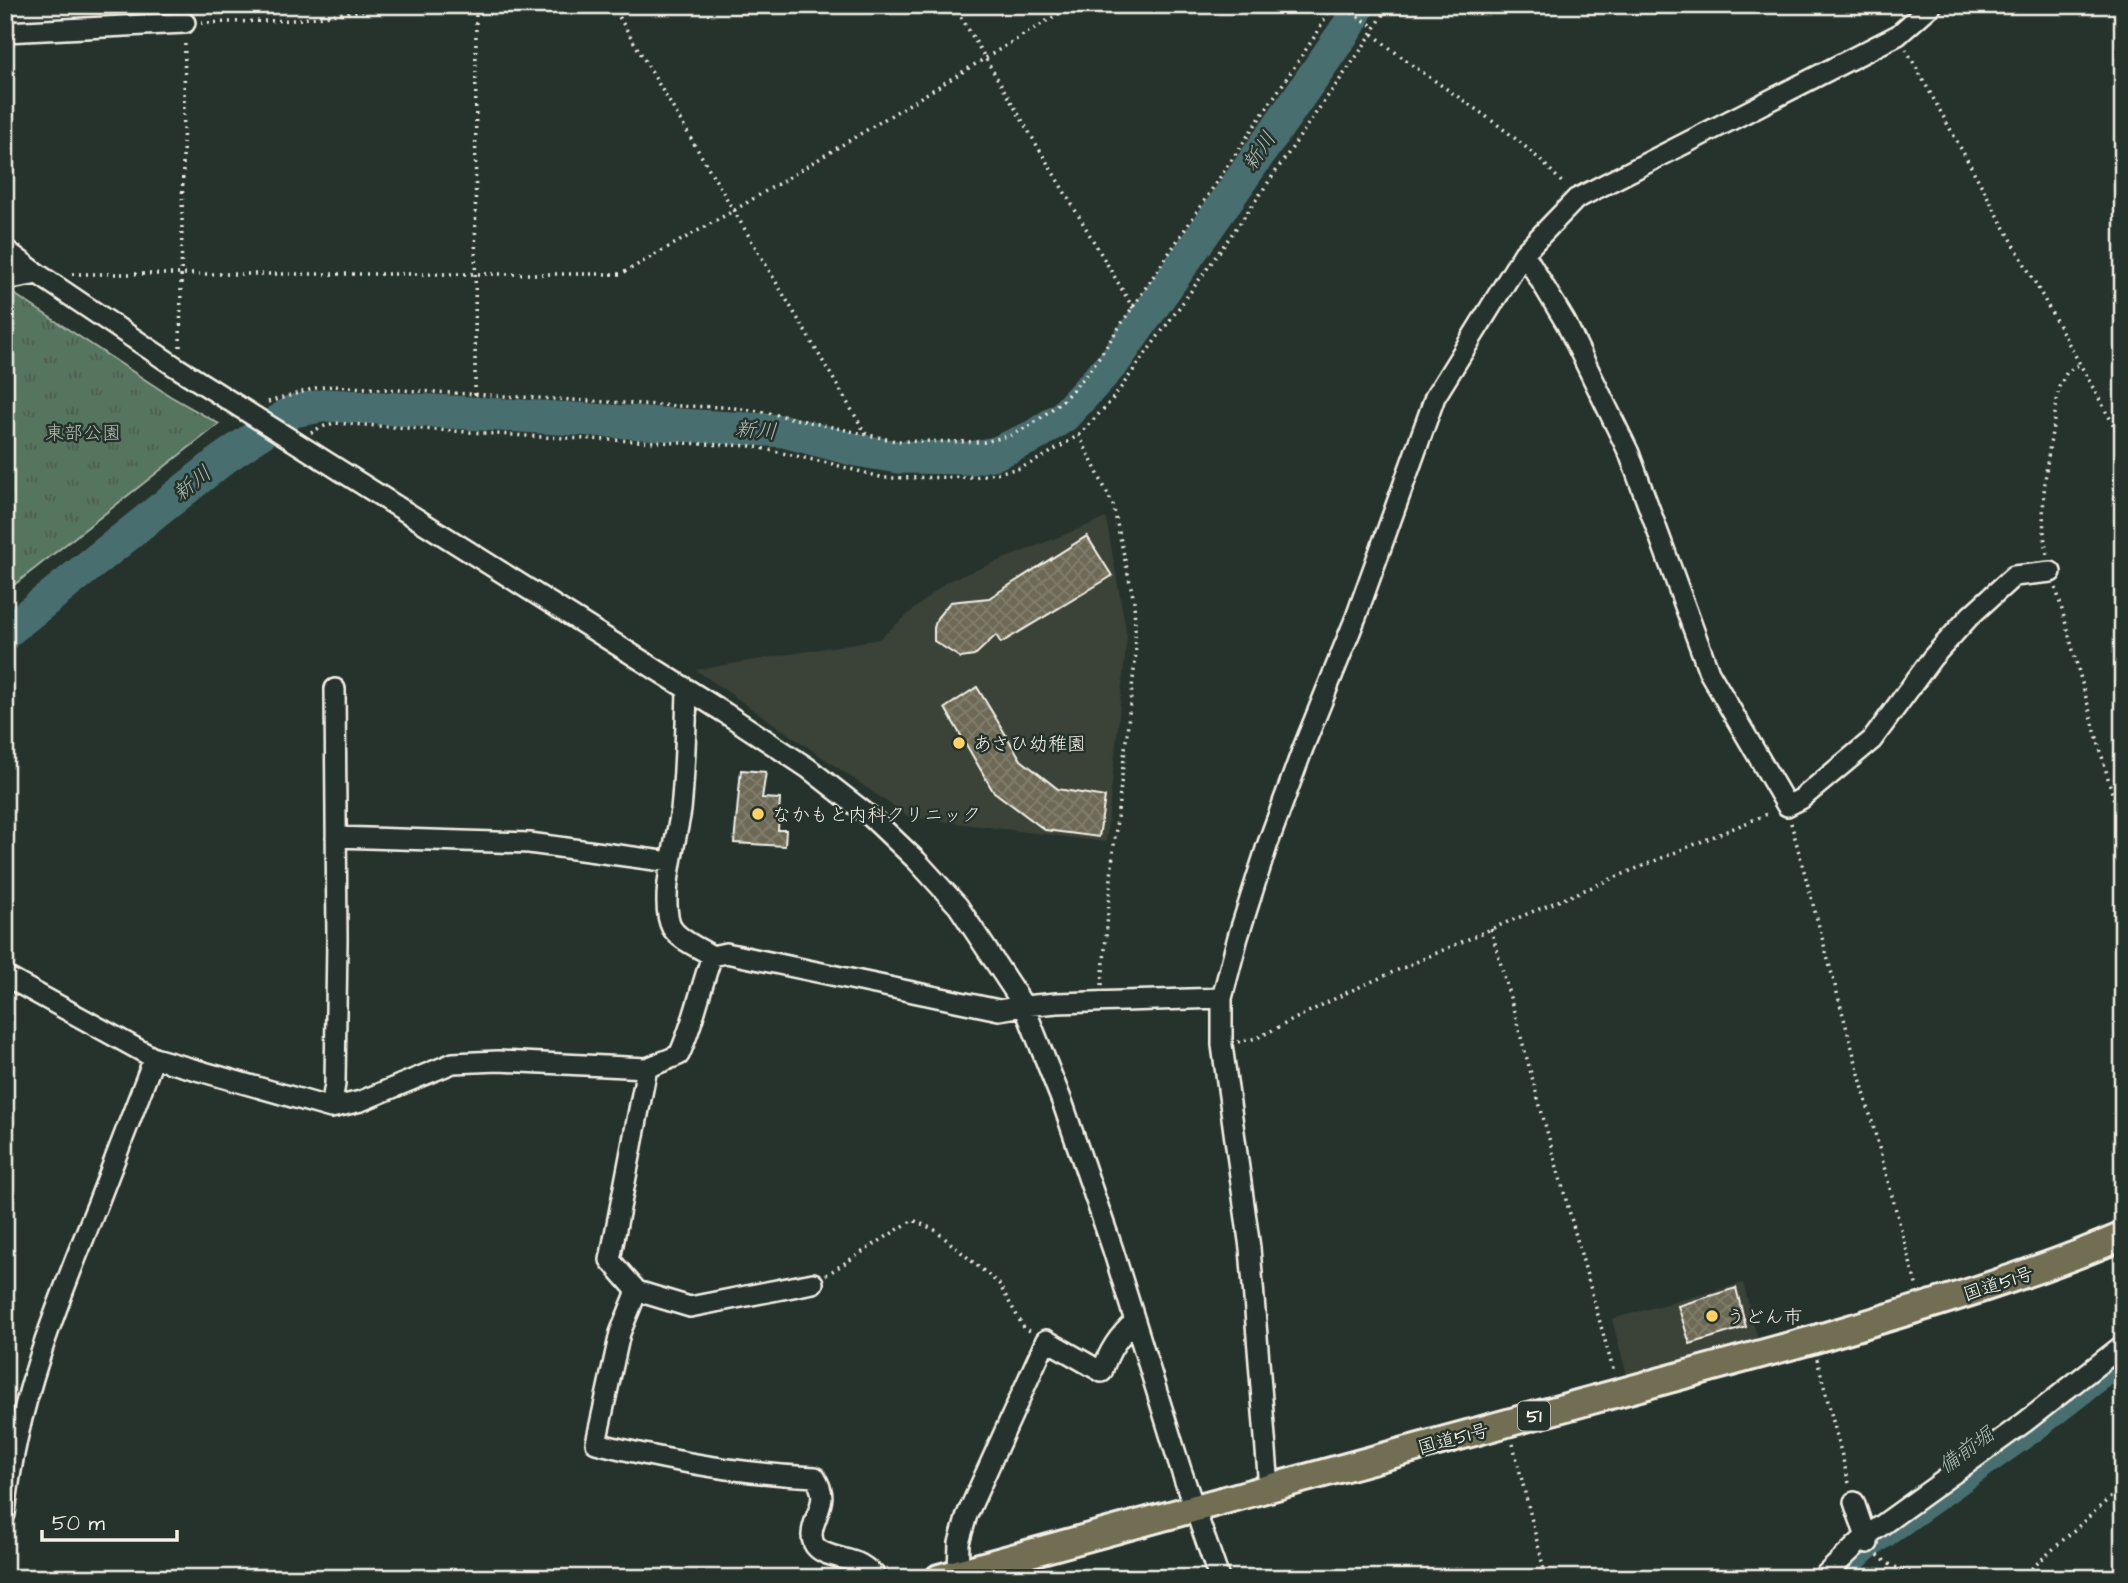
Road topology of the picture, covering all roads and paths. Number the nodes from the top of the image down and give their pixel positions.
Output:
1 (402, 5) edge
2 (476, 5) edge
3 (612, 5) edge
4 (954, 5) edge
5 (1073, 5) edge
6 (1332, 5) edge
7 (1388, 5) edge
8 (1931, 5) edge
9 (1342, 6) edge
10 (185, 23) junction
11 (1377, 26) junction
12 (5, 32) edge
13 (1373, 34) junction
14 (1898, 35) junction
15 (985, 58) junction
16 (1576, 199) junction
17 (733, 211) junction
18 (5, 248) edge
19 (1524, 253) junction
20 (182, 272) junction
21 (475, 273) junction
22 (38, 274) junction
23 (5, 280) edge
24 (1133, 307) junction
25 (2080, 364) junction
26 (176, 367) junction
27 (475, 395) junction
28 (249, 413) junction
29 (866, 433) junction
30 (1079, 435) junction
31 (294, 441) junction
32 (2123, 442) edge
33 (2051, 572) junction
34 (335, 689) dead end
35 (687, 690) junction
36 (1787, 806) junction
37 (2123, 833) edge
38 (336, 837) junction
39 (670, 862) junction
40 (1491, 929) junction
41 (712, 956) junction
42 (5, 976) edge
43 (1222, 999) junction
44 (1100, 1003) junction
45 (1024, 1006) junction
46 (1222, 1045) junction
47 (154, 1058) junction
48 (647, 1068) junction
49 (331, 1108) junction
50 (2123, 1236) edge
51 (813, 1283) joint
52 (637, 1291) junction
53 (1923, 1308) junction
54 (1135, 1321) junction
55 (1046, 1340) junction
56 (1812, 1340) junction
57 (2123, 1345) edge
58 (1619, 1391) junction
59 (1507, 1423) junction
60 (2123, 1486) edge
61 (1269, 1488) junction
62 (1854, 1502) joint
63 (1195, 1509) junction
64 (5, 1514) edge
65 (1870, 1546) junction
66 (949, 1575) edge
67 (878, 1578) edge
68 (1219, 1578) edge
69 (1546, 1578) edge
70 (1822, 1578) edge
71 (1933, 1578) edge
72 (2021, 1578) edge

1 - 10 path
2 - 21 path
3 - 17 path
4 - 15 path
5 - 15 path
6 - 24 path
7 - 11 path
8 - 14 street
9 - 11 path
10 - 12 street
10 - 20 path
11 - 13 path
13 - 16 path
13 - 30 path
14 - 16 street
14 - 25 path
15 - 17 path
15 - 24 path
16 - 19 street
17 - 21 path
17 - 29 path
18 - 22 street
19 - 36 street
19 - 43 street
20 - 21 path
20 - 22 path
20 - 26 path
21 - 27 path
22 - 23 street
22 - 26 street
24 - 29 path
25 - 32 path
25 - 33 path
26 - 28 street
27 - 28 path
27 - 29 path
28 - 31 street
30 - 31 path
30 - 44 path
31 - 35 street
33 - 36 street
33 - 37 path
34 - 38 street
35 - 39 street
35 - 45 street
36 - 40 path
36 - 53 path
38 - 39 street
38 - 49 street
39 - 41 street
40 - 46 path
40 - 58 path
41 - 45 street
41 - 48 street
42 - 47 street
43 - 44 street
43 - 46 street
44 - 45 street
45 - 54 street
46 - 61 street
47 - 49 street
47 - 64 street
48 - 49 street
48 - 52 street
50 - 53 highway, 国道51号 / 51
51 - 52 street
51 - 55 path
52 - 67 street
53 - 56 highway, 国道51号 / 51
54 - 55 street
54 - 63 street
55 - 66 street
56 - 58 highway, 国道51号 / 51
56 - 62 path
57 - 65 street
58 - 59 highway, 国道51号 / 51
59 - 61 highway, 国道51号 / 51
59 - 69 path
60 - 72 path
61 - 63 highway, 国道51号 / 51
62 - 65 street
63 - 66 highway, 国道51号 / 51
63 - 68 street
65 - 70 street
65 - 71 path

